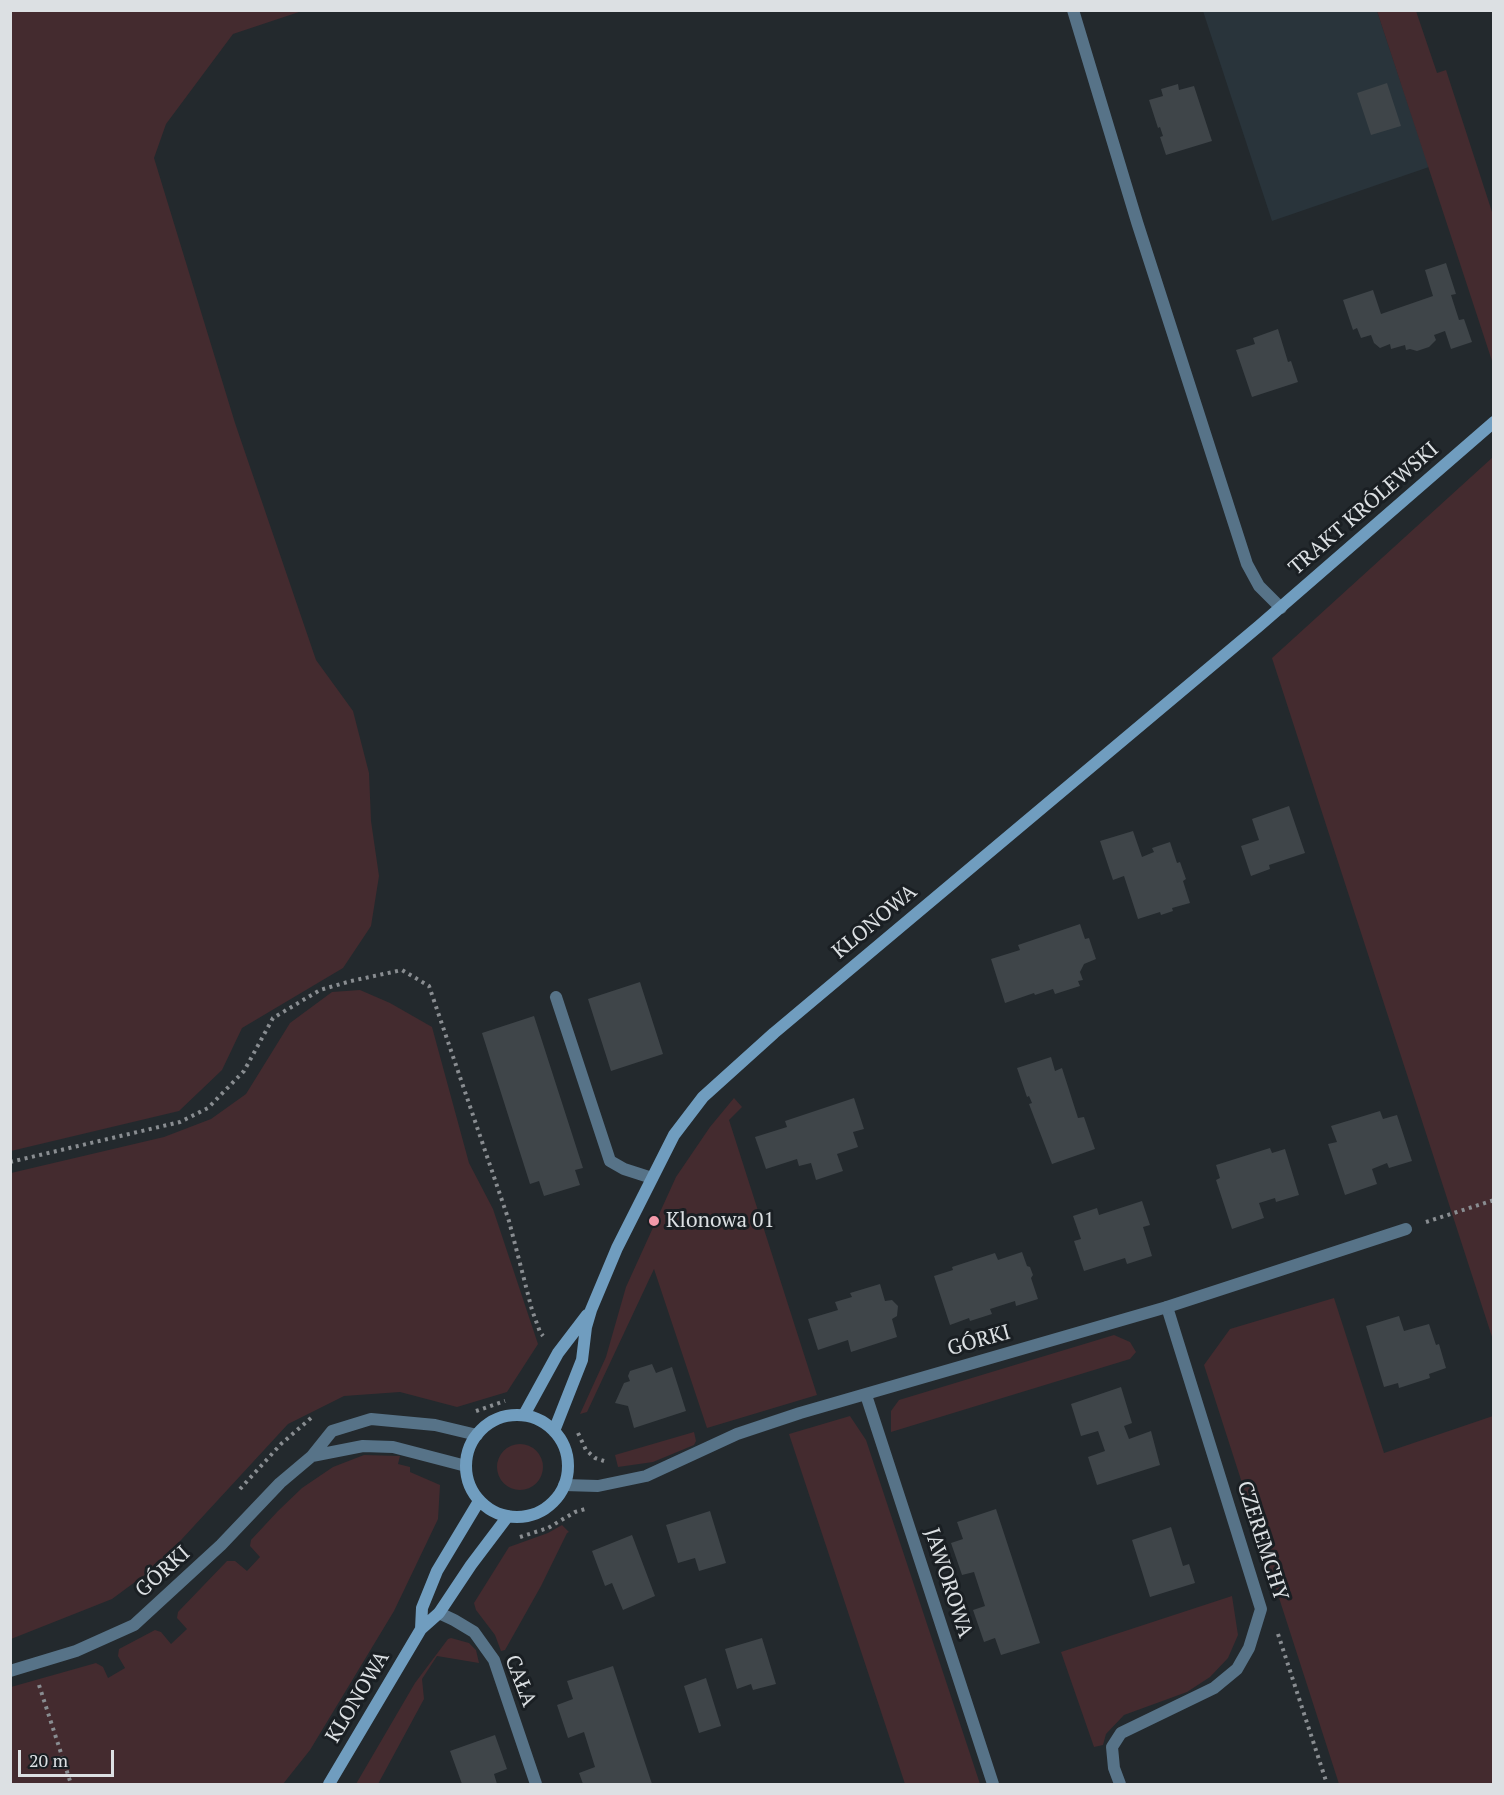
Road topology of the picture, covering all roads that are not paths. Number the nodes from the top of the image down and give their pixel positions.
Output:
1 (1073, 10) edge
2 (1494, 422) edge
3 (1281, 608) junction
4 (1259, 626) joint
5 (556, 997) dead end
6 (652, 1178) junction
7 (1406, 1229) road end
8 (1167, 1307) junction
9 (591, 1310) junction
10 (866, 1395) junction
11 (524, 1415) junction
12 (554, 1431) junction
13 (477, 1435) junction
14 (312, 1456) junction
15 (466, 1466) junction
16 (564, 1485) junction
17 (479, 1501) junction
18 (508, 1516) junction
19 (439, 1613) junction
20 (421, 1629) junction
21 (10, 1671) edge
22 (332, 1782) edge
23 (536, 1785) edge
24 (993, 1785) edge
25 (1120, 1785) edge

1 - 3 street
2 - 3 street, TRAKT KRÓLEWSKI
3 - 4 street, TRAKT KRÓLEWSKI
4 - 6 street, KLONOWA
5 - 6 street
6 - 9 street, KLONOWA
7 - 8 street, GÓRKI
8 - 10 street, GÓRKI
8 - 25 street, CZEREMCHY
9 - 11 street, KLONOWA
9 - 12 street, KLONOWA
10 - 16 street, GÓRKI
10 - 24 street, JAWOROWA
11 - 12 street
11 - 13 street
12 - 16 street
13 - 14 street, GÓRKI
13 - 15 street
14 - 15 street, GÓRKI
14 - 21 street, GÓRKI
15 - 17 street
16 - 18 street
17 - 18 street
17 - 20 street, KLONOWA
18 - 19 street, KLONOWA
19 - 20 street, KLONOWA
19 - 23 street, CAŁA
20 - 22 street, KLONOWA

